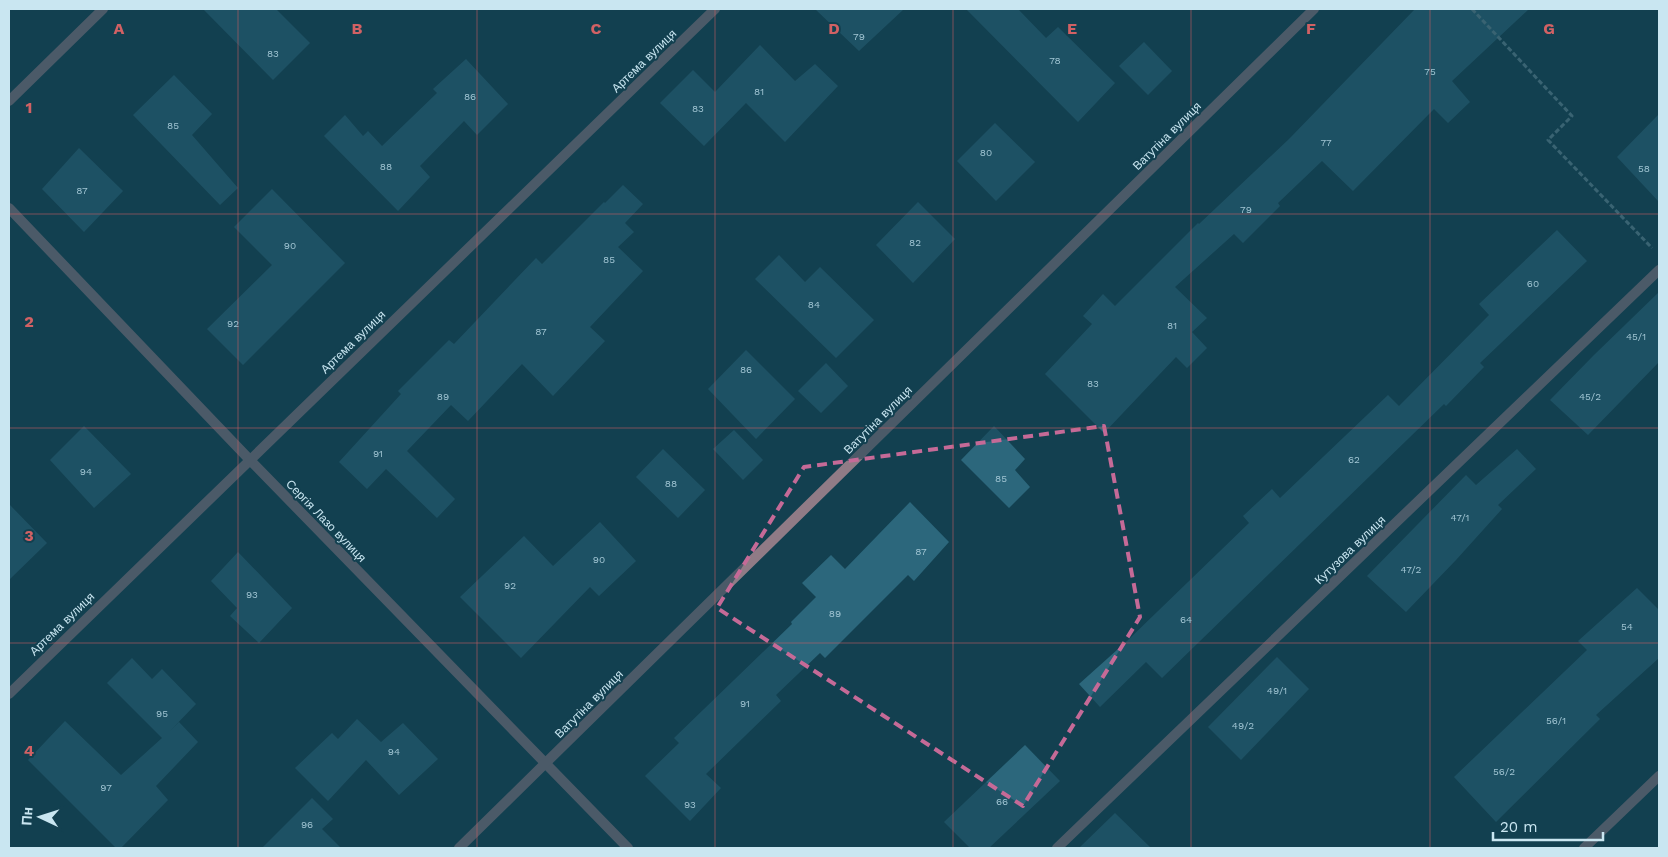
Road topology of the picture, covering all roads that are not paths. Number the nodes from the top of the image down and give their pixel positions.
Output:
1 (103, 9) edge
2 (715, 9) edge
3 (1314, 9) edge
4 (9, 101) edge
5 (9, 208) edge
6 (1659, 270) edge
7 (249, 459) junction
8 (9, 694) edge
9 (545, 765) junction
10 (1659, 776) edge
11 (459, 848) edge
12 (628, 848) edge
13 (1057, 848) edge
14 (1584, 848) edge

1 - 4 street
2 - 7 street, Артема вулиця
3 - 9 street, Ватутіна вулиця
5 - 7 street, Сергія Лазо вулиця
6 - 13 street, Кутузова вулиця
7 - 8 street, Артема вулиця
7 - 9 street, Сергія Лазо вулиця
9 - 11 street, Ватутіна вулиця
9 - 12 street, Сергія Лазо вулиця
10 - 14 street

